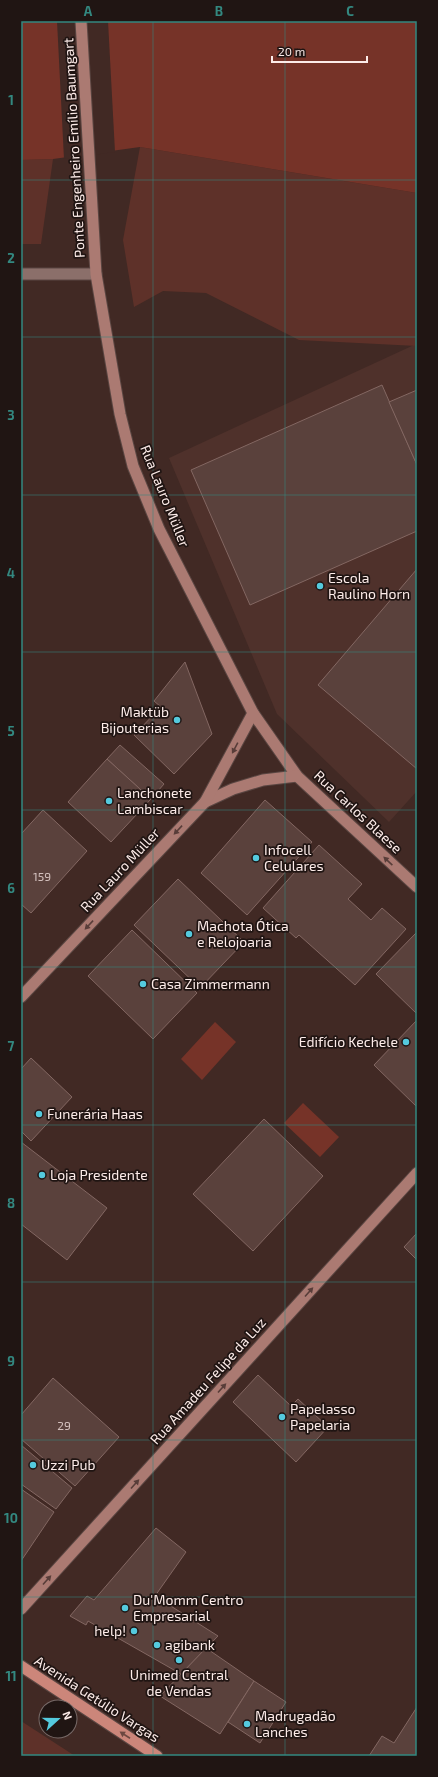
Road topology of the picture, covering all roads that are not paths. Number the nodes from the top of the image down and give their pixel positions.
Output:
1 (82, 21) edge
2 (21, 274) edge
3 (96, 274) junction
4 (253, 713) junction
5 (297, 776) junction
6 (205, 802) junction
7 (417, 887) edge
8 (21, 997) edge
9 (417, 1173) edge
10 (21, 1609) edge
11 (21, 1666) edge
12 (157, 1756) edge

1 - 3 main road, Ponte Engenheiro Emílio Baumgart
2 - 3 street
3 - 4 main road, Rua Lauro Müller
4 - 5 main road, Rua Lauro Müller
4 -> 6 main road, Rua Lauro Müller
5 - 6 main road, Rua Carlos Blaese
7 -> 5 main road, Rua Carlos Blaese
6 -> 8 main road, Rua Lauro Müller
10 -> 9 main road, Rua Amadeu Felipe da Luz
12 -> 11 main road, Avenida Getúlio Vargas

